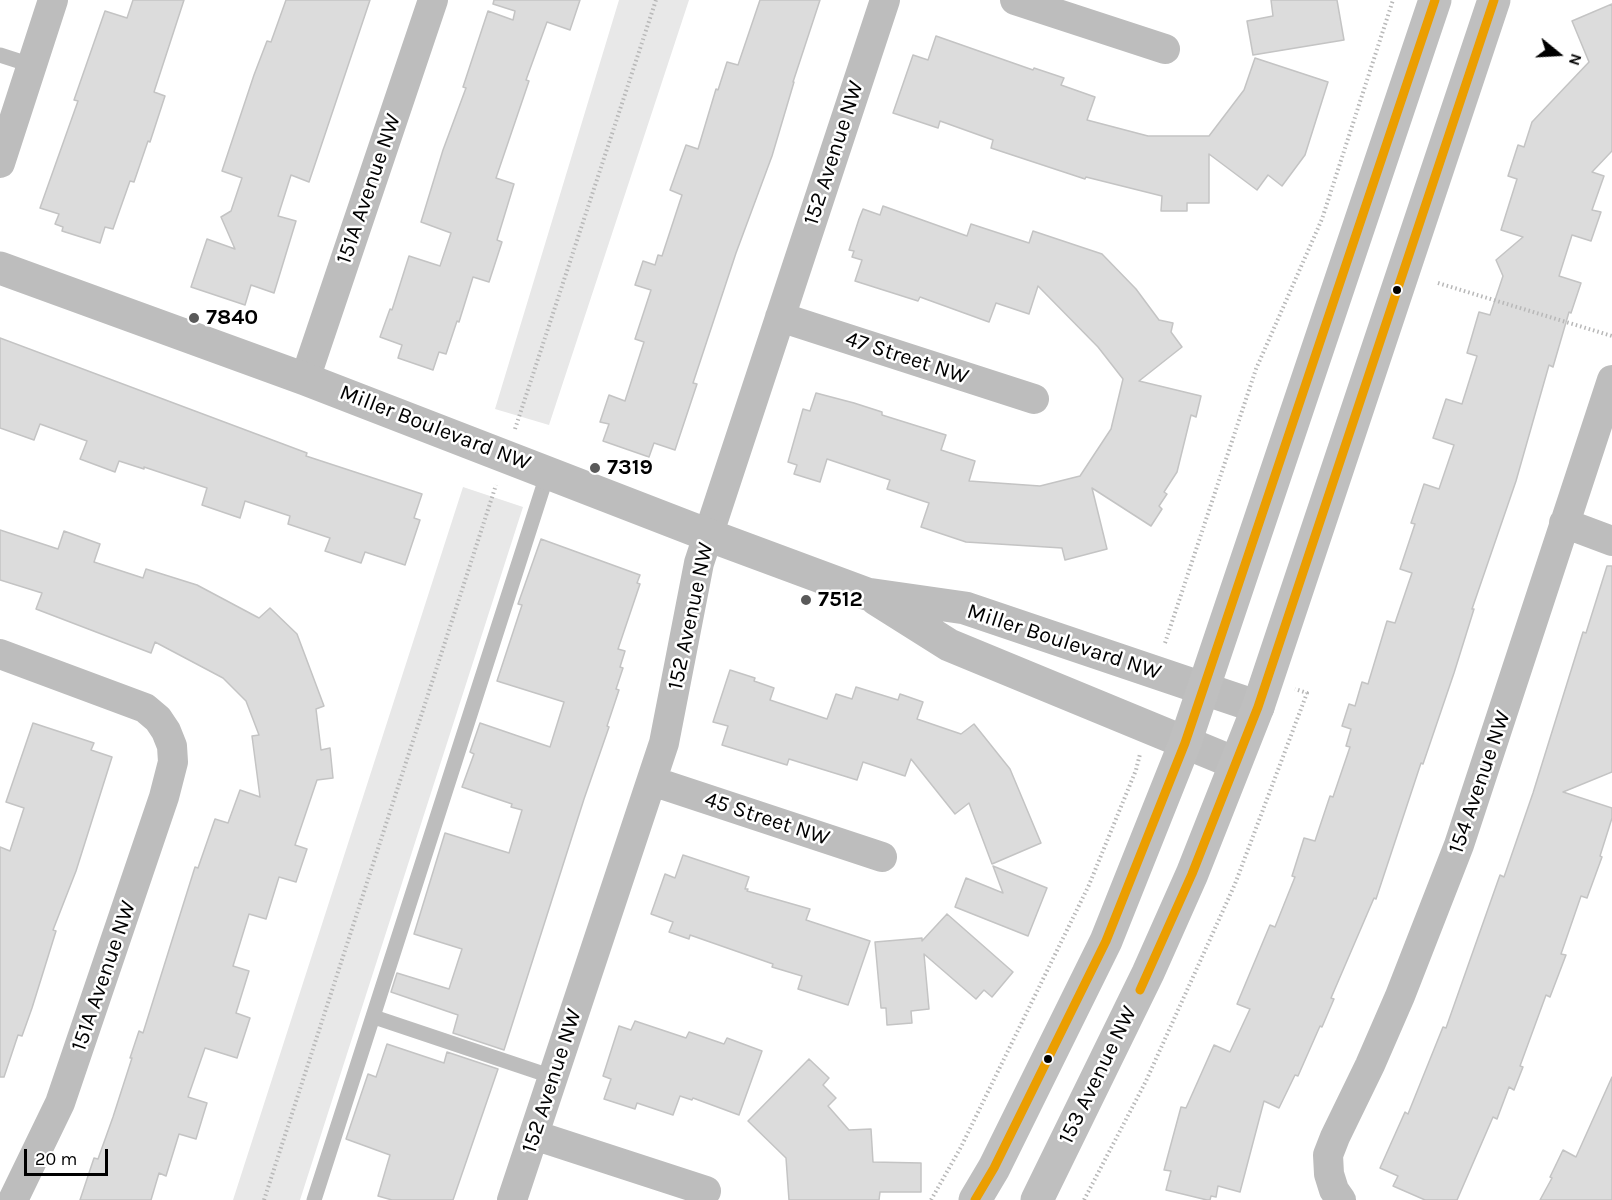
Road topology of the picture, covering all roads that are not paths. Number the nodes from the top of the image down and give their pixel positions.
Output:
1 (53, 0) edge
2 (434, 0) edge
3 (885, 0) edge
4 (1015, 0) edge
5 (1435, 0) edge
6 (1494, 0) edge
7 (1165, 49) dead end
8 (0, 55) edge
9 (31, 65) junction
10 (0, 163) edge
11 (0, 268) edge
12 (780, 317) junction
13 (305, 379) junction
14 (1612, 380) edge
15 (1034, 399) dead end
16 (548, 472) junction
17 (1564, 524) junction
18 (708, 535) junction
19 (1612, 541) edge
20 (867, 594) junction
21 (0, 654) edge
22 (1203, 688) junction
23 (1258, 707) junction
24 (1185, 743) junction
25 (1235, 763) junction
26 (652, 780) junction
27 (882, 856) dead end
28 (374, 1017) junction
29 (553, 1077) junction
30 (534, 1135) junction
31 (1335, 1187) edge
32 (706, 1191) dead end
33 (982, 1197) edge
34 (14, 1200) edge
35 (314, 1200) edge
36 (512, 1200) edge
37 (1037, 1200) edge

1 - 9 street
2 - 13 street, 151A Avenue NW
3 - 12 street, 152 Avenue NW
4 - 7 street
5 - 22 main road
6 - 23 main road, 153 Avenue NW
8 - 9 lane
9 - 10 street
11 - 13 street, Miller Boulevard NW
12 - 15 street, 47 Street NW
12 - 18 street, 152 Avenue NW
13 - 16 street, Miller Boulevard NW
14 - 17 street, 154 Avenue NW
16 - 18 street, Miller Boulevard NW
16 - 28 lane
17 - 19 street
17 - 31 street, 154 Avenue NW
18 - 20 street, Miller Boulevard NW
18 - 26 street, 152 Avenue NW
20 - 22 street, Miller Boulevard NW
20 - 24 street, Miller Boulevard NW
21 - 34 street, 151A Avenue NW
22 - 23 street, Miller Boulevard NW
22 - 24 main road
23 - 25 main road, 153 Avenue NW
24 - 25 street, Miller Boulevard NW
24 - 33 main road
25 - 37 main road, 153 Avenue NW
26 - 27 street, 45 Street NW
26 - 29 street, 152 Avenue NW
28 - 29 lane
28 - 35 lane
29 - 30 street, 152 Avenue NW
30 - 32 street
30 - 36 street, 152 Avenue NW

